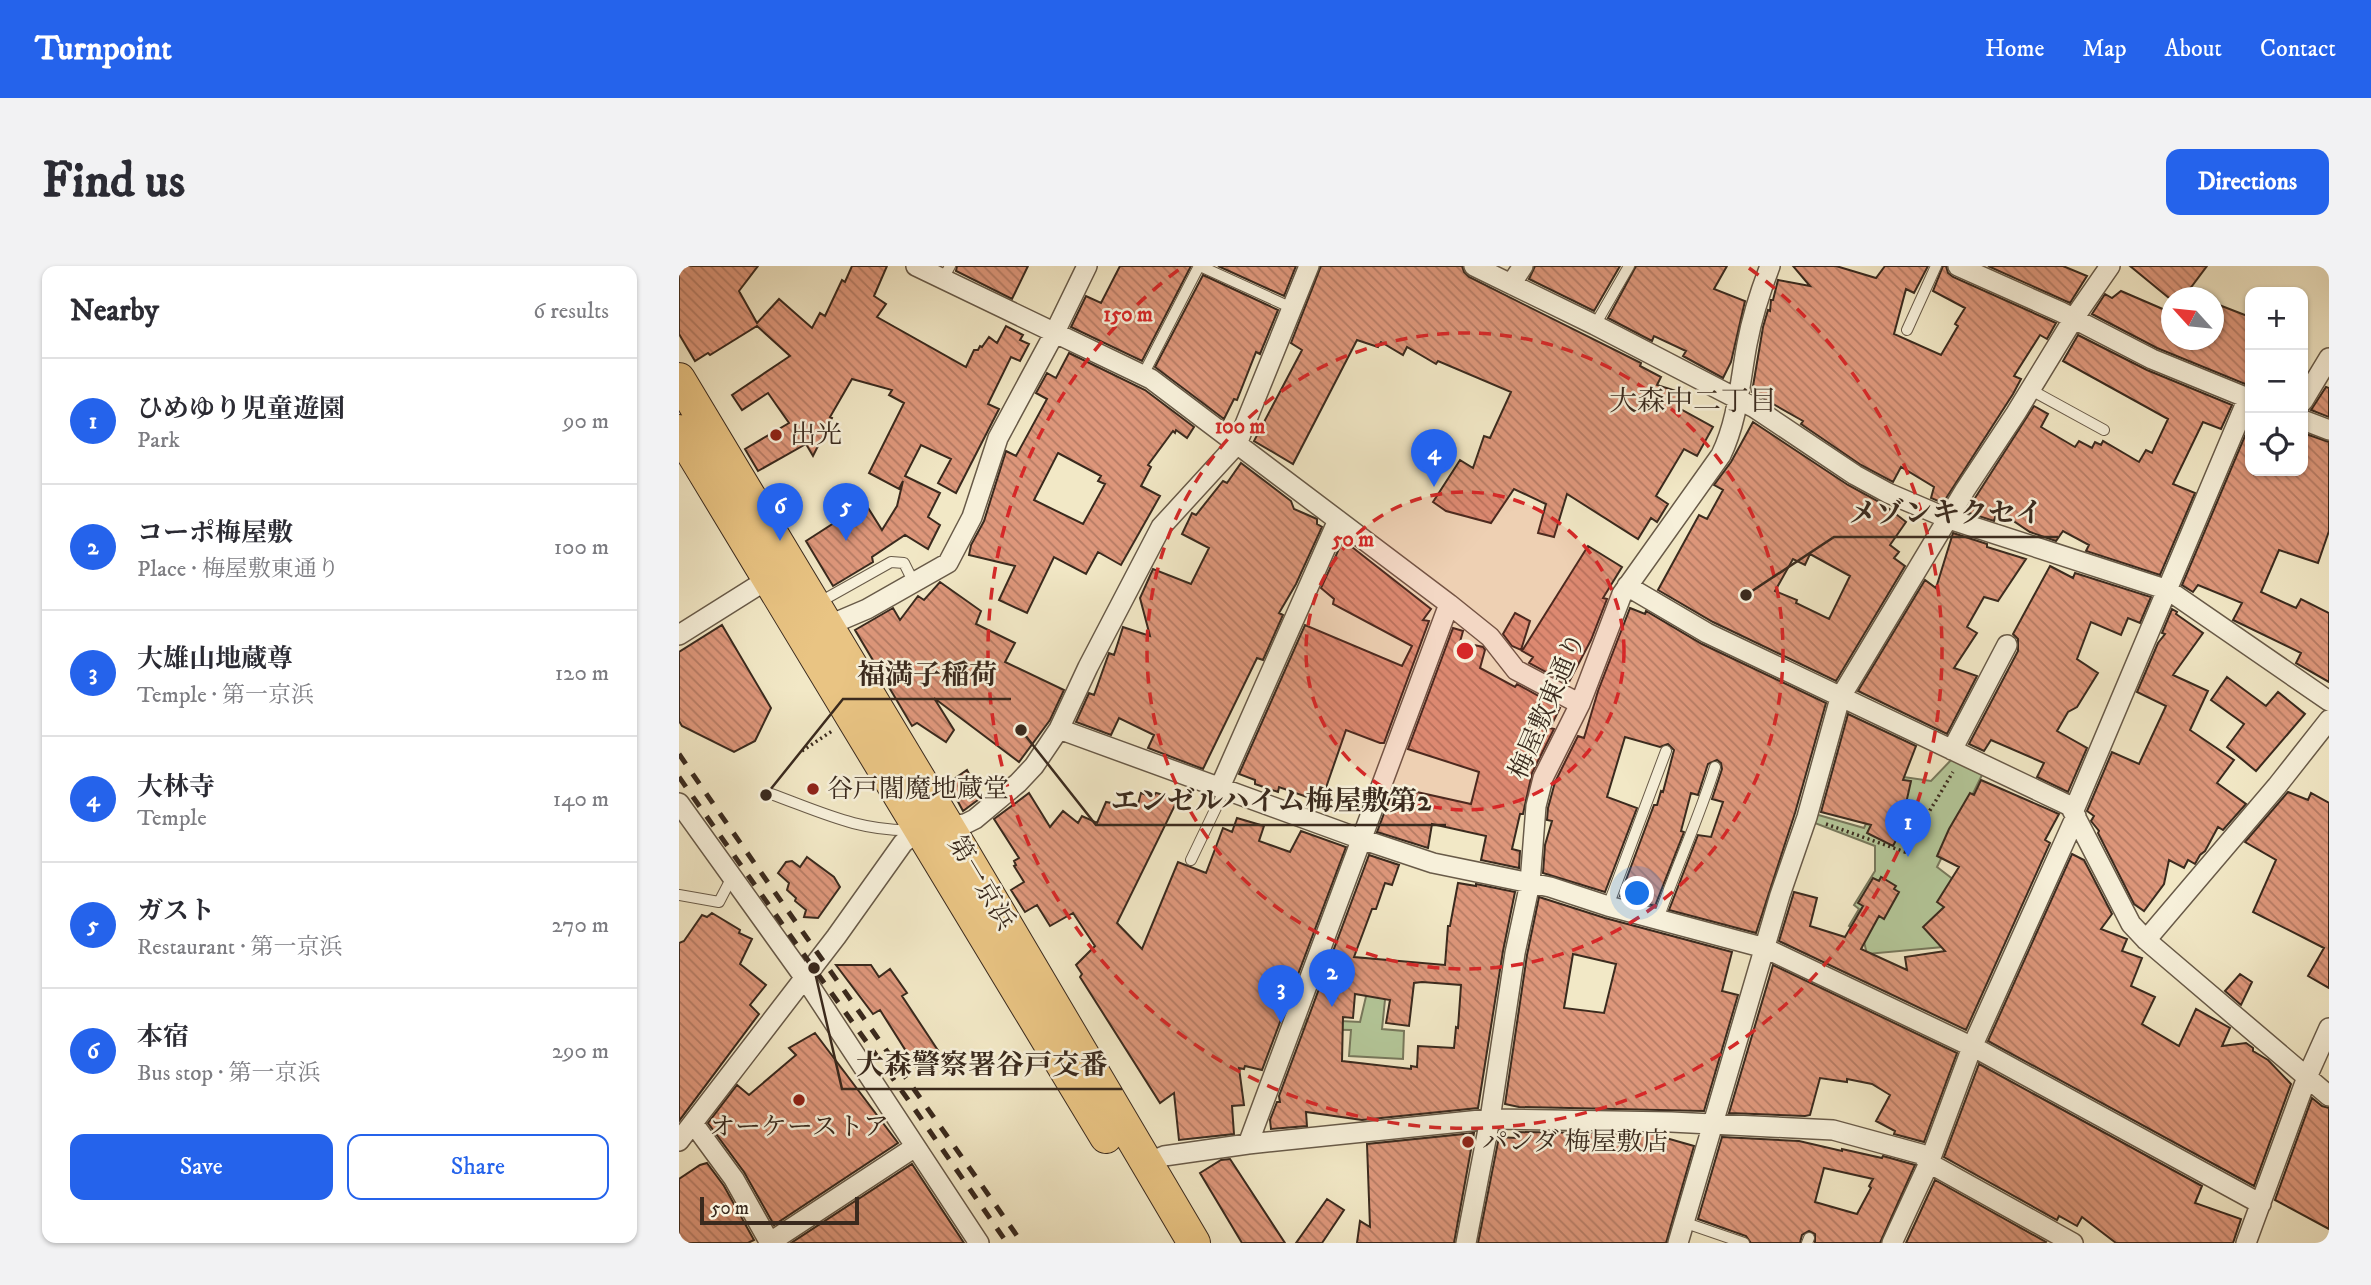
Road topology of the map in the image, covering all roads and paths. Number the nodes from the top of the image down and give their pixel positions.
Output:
1 (916, 266) edge
2 (1087, 266) edge
3 (1199, 266) edge
4 (1309, 266) edge
5 (1474, 266) edge
6 (1523, 266) edge
7 (1629, 266) edge
8 (1770, 266) edge
9 (1936, 266) edge
10 (1958, 266) edge
11 (2110, 266) edge
12 (947, 273) edge
13 (1511, 284) junction
14 (1292, 308) junction
15 (2074, 318) junction
16 (1595, 325) junction
17 (1907, 330) dead end
18 (1054, 334) junction
19 (2329, 358) edge
20 (1143, 375) junction
21 (679, 379) edge
22 (2031, 390) junction
23 (2308, 393) edge
24 (2245, 396) edge
25 (1738, 399) junction
26 (2245, 407) edge
27 (2308, 421) edge
28 (2104, 430) dead end
29 (2329, 430) edge
30 (679, 431) edge
31 (1237, 444) junction
32 (1949, 519) junction
33 (1338, 520) junction
34 (768, 579) junction
35 (914, 583) junction
36 (1627, 586) junction
37 (2168, 590) junction
38 (1449, 604) junction
39 (821, 615) junction
40 (679, 635) edge
41 (2007, 645) dead end
42 (1840, 698) junction
43 (2329, 701) edge
44 (1580, 704) junction
45 (2329, 720) edge
46 (836, 729) dead end
47 (1059, 729) junction
48 (802, 751) dead end
49 (1666, 751) dead end
50 (1957, 753) junction
51 (1716, 766) dead end
52 (1222, 788) junction
53 (771, 794) dead end
54 (679, 803) edge
55 (2075, 813) junction
56 (1807, 817) junction
57 (934, 829) junction
58 (1361, 839) junction
59 (1191, 860) dead end
60 (731, 877) junction
61 (1530, 883) junction
62 (679, 895) edge
63 (1608, 906) junction
64 (1658, 919) junction
65 (2146, 940) junction
66 (1765, 948) junction
67 (804, 977) junction
68 (2329, 1028) edge
69 (1972, 1047) junction
70 (2307, 1077) junction
71 (2329, 1096) edge
72 (1490, 1119) junction
73 (693, 1123) junction
74 (1712, 1123) junction
75 (679, 1141) edge
76 (1248, 1144) junction
77 (915, 1147) junction
78 (1146, 1163) junction
79 (1929, 1163) junction
80 (2261, 1204) junction
81 (1683, 1222) junction
82 (770, 1243) edge
83 (979, 1243) edge
84 (1170, 1243) edge
85 (1195, 1243) edge
86 (1466, 1243) edge
87 (1678, 1243) edge
88 (1744, 1243) edge
89 (1892, 1243) edge
90 (2073, 1243) edge
91 (2246, 1243) edge

1 - 12 street
2 - 18 street
3 - 14 lane
3 - 20 lane
4 - 14 street
5 - 13 street
6 - 13 street
7 - 16 lane
8 - 25 street, 梅屋敷東通り
9 - 17 lane
10 - 15 street
11 - 15 street
12 - 18 street
13 - 16 street
14 - 31 street
15 - 22 street
15 - 24 street
16 - 25 street
18 - 20 street
18 - 35 street
19 - 23 street
20 - 31 street
21 - 39 highway, 第一京浜
22 - 28 lane
22 - 32 street
25 - 32 street
25 - 36 street, 梅屋敷東通り
26 - 37 street
27 - 29 street
30 - 34 highway, 第一京浜
31 - 33 street
31 - 47 street
32 - 37 street
32 - 42 street
33 - 38 street
33 - 52 street
34 - 40 street
34 - 57 highway, 第一京浜
35 - 39 street
35 - 39 lane
36 - 42 street
36 - 44 street, 梅屋敷東通り
37 - 43 street
37 - 55 street
38 - 44 street
38 - 58 street
39 - 57 highway, 第一京浜
41 - 50 street
42 - 50 street
42 - 56 street
44 - 61 street, 梅屋敷東通り
45 - 65 street
46 - 48 path
47 - 52 street
47 - 57 street
49 - 63 lane
50 - 55 street
50 - 56 path
51 - 64 lane
52 - 58 street
52 - 59 lane
53 - 57 lane
54 - 60 street
55 - 65 street
55 - 69 street
56 - 66 street
57 - 67 street
57 - 78 highway, 第一京浜
57 - 84 highway, 第一京浜
58 - 61 street
58 - 76 street
60 - 62 lane
60 - 67 street
61 - 63 street
61 - 72 street, 梅屋敷東通り
63 - 64 street
64 - 66 street
65 - 70 street
66 - 69 street
66 - 74 street
67 - 73 street
67 - 77 street
68 - 70 street
69 - 79 street
69 - 80 street
70 - 71 street
70 - 80 street
72 - 74 street
72 - 76 street
72 - 86 street, 梅屋敷東通り
73 - 75 street
73 - 82 street
74 - 79 street
74 - 81 street
76 - 78 street
77 - 82 street
77 - 83 street
78 - 85 highway, 第一京浜
79 - 89 street
79 - 90 street
80 - 91 street
81 - 87 street
81 - 88 lane

